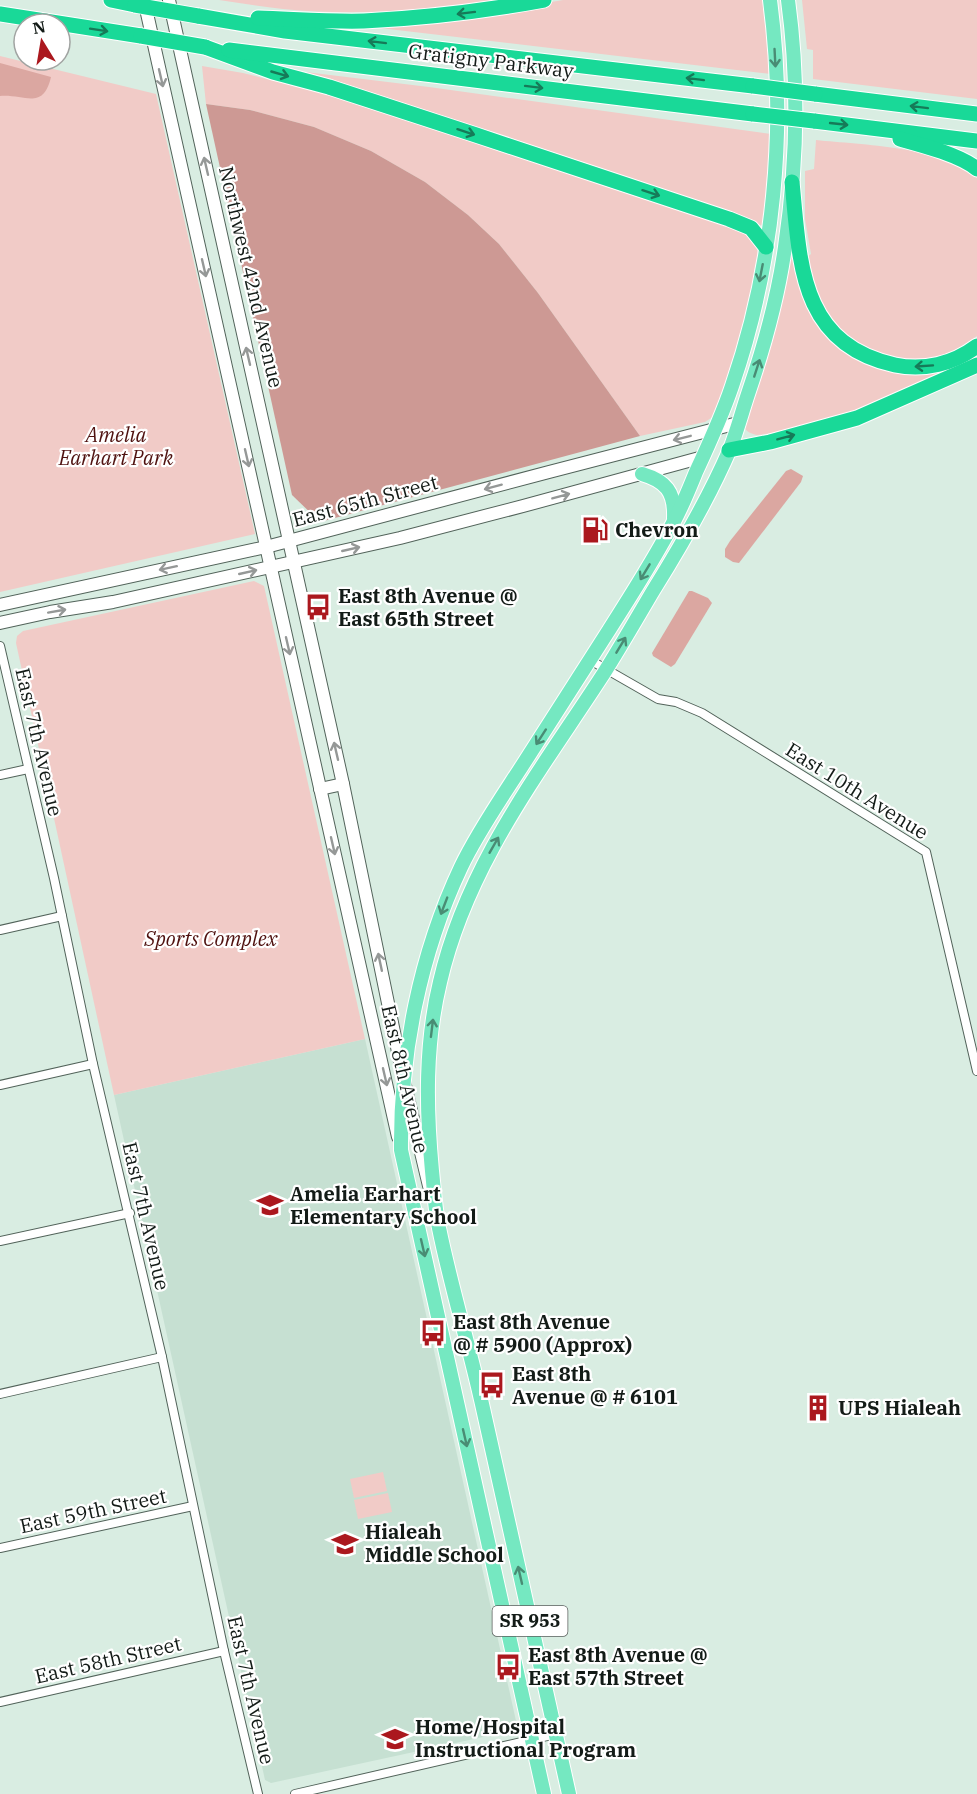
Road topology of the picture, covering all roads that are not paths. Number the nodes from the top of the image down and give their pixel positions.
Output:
1 (111, 0) edge
2 (169, 0) edge
3 (544, 0) edge
4 (770, 0) edge
5 (788, 0) edge
6 (140, 2) edge
7 (0, 14) edge
8 (198, 16) junction
9 (205, 47) junction
10 (977, 114) edge
11 (863, 127) junction
12 (977, 141) edge
13 (977, 169) edge
14 (792, 182) junction
15 (766, 247) junction
16 (977, 346) edge
17 (977, 365) edge
18 (738, 423) junction
19 (717, 429) junction
20 (729, 450) junction
21 (703, 457) junction
22 (642, 474) junction
23 (674, 521) junction
24 (290, 541) junction
25 (266, 548) junction
26 (294, 562) junction
27 (271, 567) junction
28 (0, 605) edge
29 (0, 623) edge
30 (0, 648) edge
31 (590, 660) junction
32 (606, 670) junction
33 (28, 769) junction
34 (0, 775) edge
35 (343, 784) junction
36 (320, 789) junction
37 (62, 916) junction
38 (0, 930) edge
39 (93, 1064) junction
40 (977, 1071) edge
41 (404, 1082) junction
42 (0, 1084) edge
43 (401, 1150) junction
44 (130, 1213) junction
45 (437, 1222) junction
46 (0, 1241) edge
47 (453, 1288) junction
48 (433, 1292) junction
49 (162, 1357) junction
50 (0, 1394) edge
51 (193, 1506) junction
52 (505, 1507) junction
53 (482, 1512) junction
54 (0, 1548) edge
55 (224, 1651) junction
56 (0, 1702) edge
57 (556, 1734) junction
58 (532, 1740) junction
59 (258, 1794) edge
60 (295, 1794) edge
61 (544, 1794) edge
62 (569, 1794) edge

1 - 6 highway, Gratigny Parkway
24 -> 2 main road, Northwest 42nd Avenue / SR 953
3 -> 8 highway
4 -> 15 main road
5 - 14 main road
6 - 8 highway, Gratigny Parkway, bridge
6 -> 25 main road, SR 953
7 -> 9 highway, Gratigny Parkway, bridge
10 -> 8 highway, Gratigny Parkway, bridge
9 -> 11 highway, Gratigny Parkway, bridge
9 -> 15 highway
11 - 12 highway, Gratigny Parkway
11 - 13 highway
16 -> 14 highway
18 -> 14 main road
15 -> 19 main road
20 -> 17 highway
18 - 19 main road, East 65th Street
18 - 20 main road
19 - 21 main road
19 -> 24 main road, East 65th Street
20 - 21 main road, East 65th Street
32 -> 20 main road
21 - 22 main road, East 65th Street
21 - 23 main road
22 - 23 main road
26 -> 22 main road, East 65th Street
23 -> 31 main road
24 - 25 main road, East 65th Street
24 - 26 main road, Northwest 42nd Avenue / SR 953
25 - 27 main road, East 8th Avenue / SR 953
25 -> 28 main road, East 65th Street
26 - 27 main road, East 65th Street
35 -> 26 main road, East 8th Avenue / SR 953
29 -> 27 main road, East 65th Street
27 -> 36 main road, East 8th Avenue / SR 953
30 - 33 street, East 7th Avenue
31 - 32 street, East 10th Avenue
31 -> 41 main road
32 - 40 street, East 10th Avenue
45 -> 32 main road
33 - 34 street
33 - 37 street, East 7th Avenue
35 - 36 main road
41 -> 35 main road, East 8th Avenue / SR 953
36 -> 43 main road, East 8th Avenue / SR 953
37 - 38 street
37 - 39 street, East 7th Avenue
39 - 42 street
39 - 44 street, East 7th Avenue
41 - 43 main road
41 - 45 main road, East 8th Avenue / SR 953
43 -> 48 main road, East 8th Avenue / SR 953
44 - 46 street
44 - 49 street, East 7th Avenue
45 - 47 main road, East 8th Avenue / SR 953
47 - 48 main road
47 - 52 main road, East 8th Avenue / SR 953
48 -> 53 main road, East 8th Avenue / SR 953
49 - 50 street
49 - 51 street, East 7th Avenue
51 - 54 street, East 59th Street
51 - 55 street, East 7th Avenue
52 - 53 main road
57 -> 52 main road, East 8th Avenue / SR 953
53 - 58 main road, East 8th Avenue / SR 953
55 - 56 street, East 58th Street
55 - 59 street, East 7th Avenue
57 - 58 street
57 - 62 main road, East 8th Avenue / SR 953
58 - 60 street
58 - 61 main road, East 8th Avenue / SR 953

